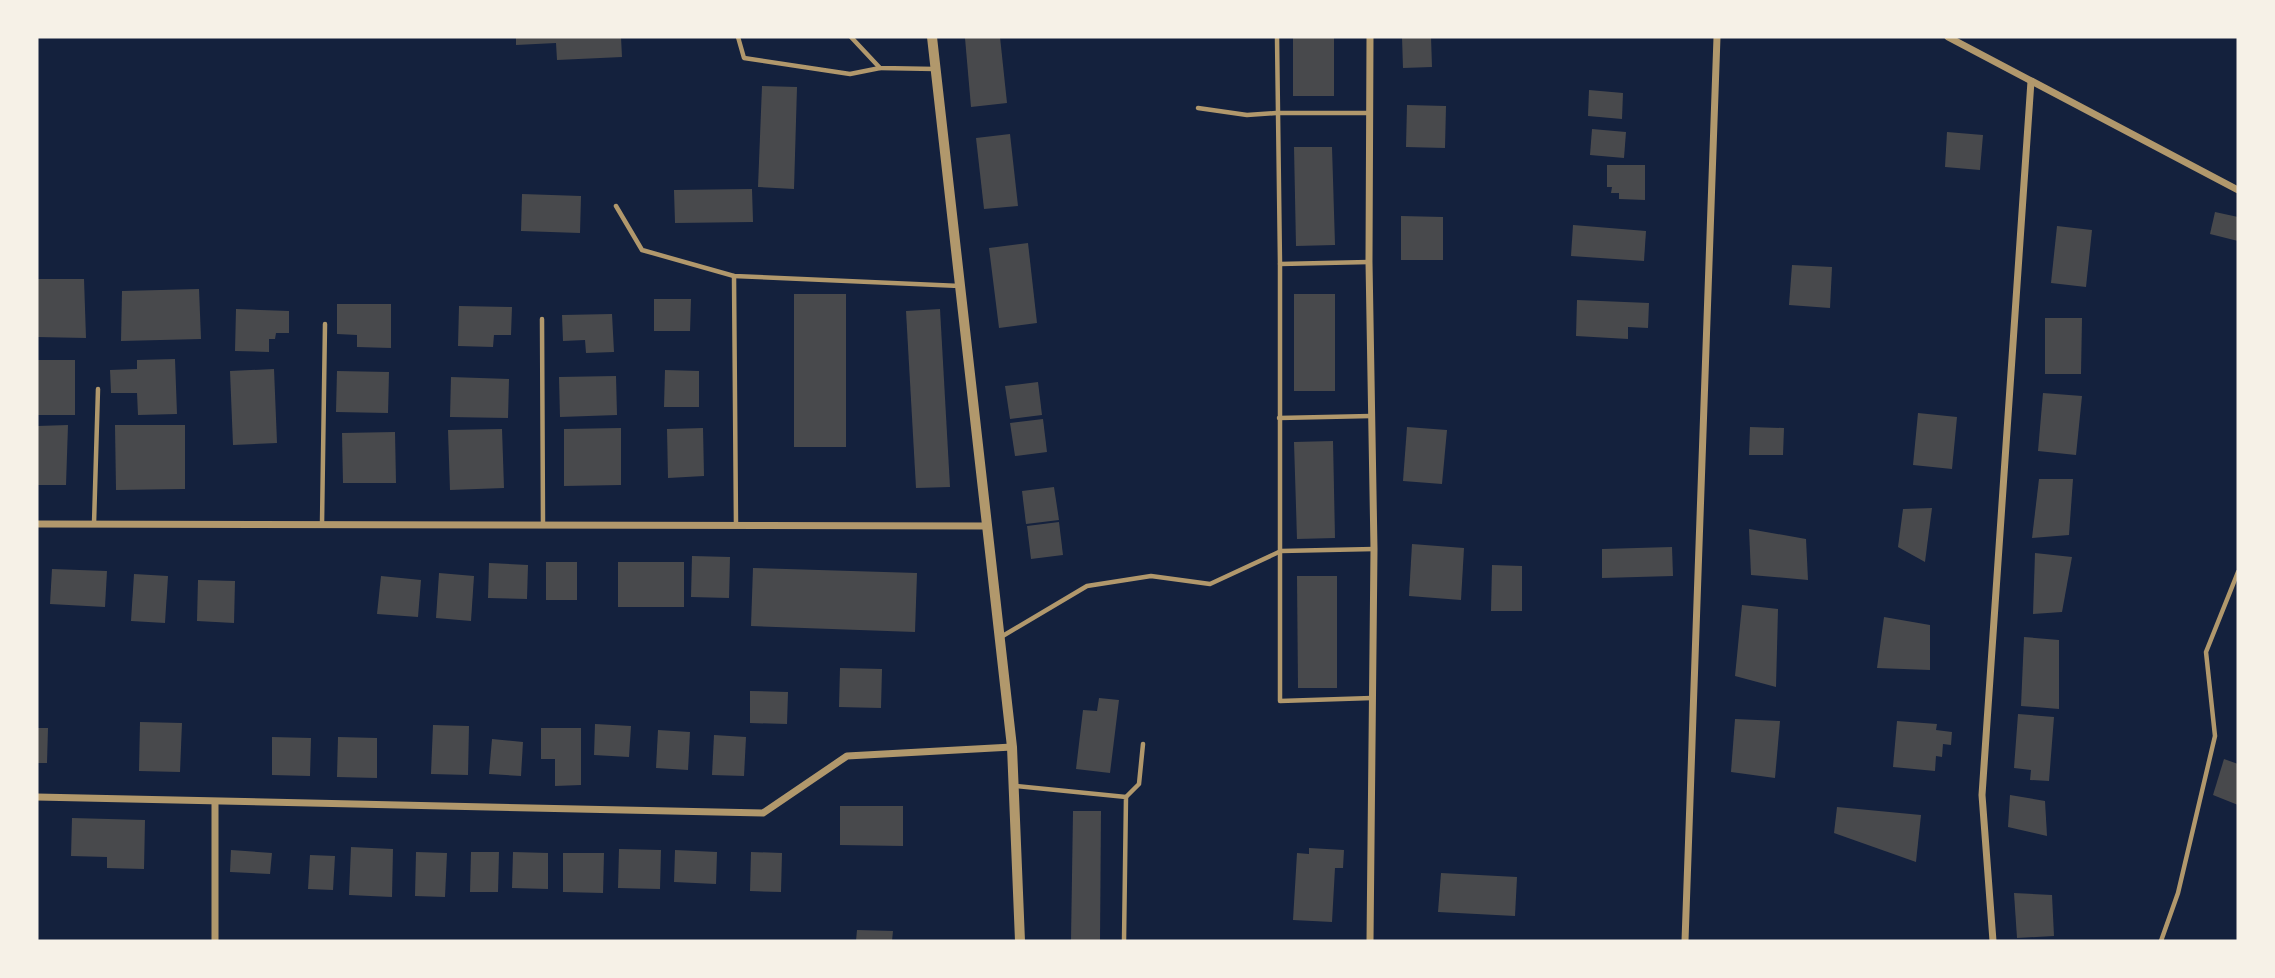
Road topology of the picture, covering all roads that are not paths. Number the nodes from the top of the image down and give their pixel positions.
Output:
1 (738, 37) edge
2 (851, 37) edge
3 (932, 37) edge
4 (1277, 37) edge
5 (1370, 37) edge
6 (1717, 37) edge
7 (1948, 37) edge
8 (880, 68) junction
9 (936, 69) junction
10 (2031, 82) junction
11 (1198, 108) dead end
12 (1276, 113) junction
13 (1370, 113) junction
14 (2238, 190) edge
15 (616, 206) dead end
16 (1369, 262) junction
17 (1280, 264) junction
18 (734, 276) junction
19 (960, 286) junction
20 (542, 319) dead end
21 (325, 324) dead end
22 (98, 389) dead end
23 (1372, 416) junction
24 (1279, 418) junction
25 (37, 524) edge
26 (94, 525) junction
27 (322, 525) junction
28 (543, 526) junction
29 (988, 526) junction
30 (736, 527) junction
31 (1374, 549) junction
32 (1281, 551) junction
33 (2238, 572) edge
34 (1000, 638) junction
35 (1372, 698) junction
36 (1143, 744) dead end
37 (1012, 747) junction
38 (1015, 786) junction
39 (37, 797) edge
40 (1126, 797) junction
41 (215, 802) junction
42 (215, 941) edge
43 (1020, 941) edge
44 (1124, 941) edge
45 (1370, 941) edge
46 (1685, 941) edge
47 (1993, 941) edge
48 (2161, 941) edge

1 - 8 lane
2 - 8 lane
3 - 9 street
4 - 12 lane
5 - 13 street
6 - 46 street
7 - 10 street
8 - 9 lane
9 - 19 street
10 - 14 street
10 - 47 street
11 - 12 lane
12 - 13 lane
12 - 17 lane
13 - 16 street
15 - 18 lane
16 - 17 lane
16 - 23 street
17 - 24 lane
18 - 19 lane
18 - 30 lane
19 - 29 street
20 - 28 lane
21 - 27 lane
22 - 26 lane
23 - 24 lane
23 - 31 street
24 - 32 lane
25 - 26 street
26 - 27 street
27 - 28 street
28 - 30 street
29 - 30 street
29 - 34 street
31 - 32 lane
31 - 35 street
32 - 34 lane
32 - 35 lane
33 - 48 lane
34 - 37 street
35 - 45 street
36 - 40 lane
37 - 38 street
37 - 41 street
38 - 40 lane
38 - 43 street
39 - 41 street
40 - 44 lane
41 - 42 street

